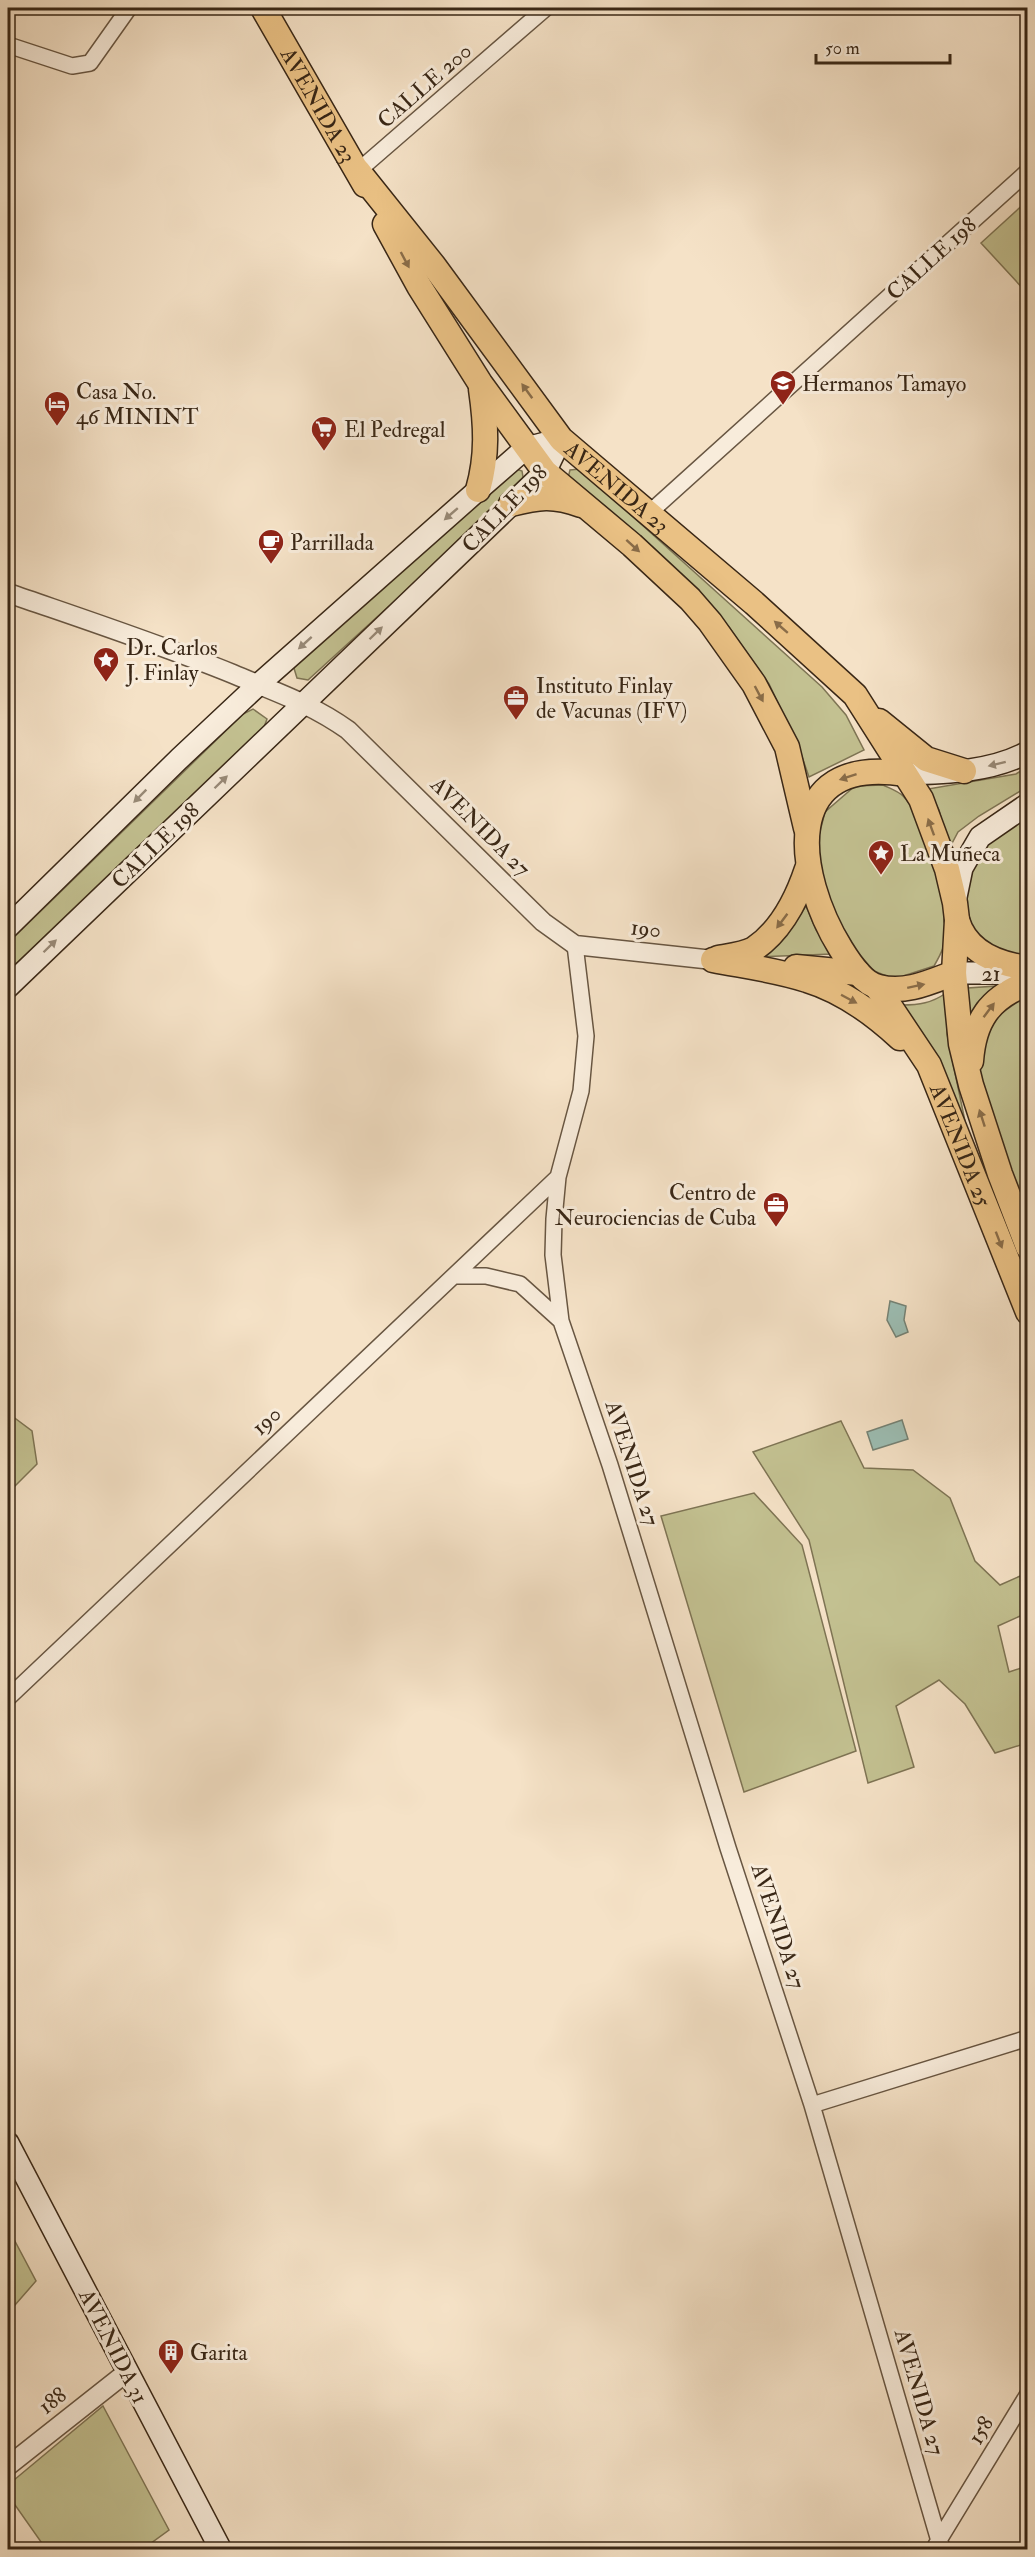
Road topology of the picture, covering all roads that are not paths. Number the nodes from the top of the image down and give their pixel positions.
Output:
1 (129, 8) edge
2 (263, 8) edge
3 (546, 8) edge
4 (8, 45) edge
5 (358, 171) junction
6 (1028, 171) edge
7 (480, 383) junction
8 (561, 438) junction
9 (526, 448) junction
10 (545, 472) junction
11 (478, 490) junction
12 (511, 504) junction
13 (589, 508) junction
14 (648, 514) junction
15 (8, 593) edge
16 (259, 684) junction
17 (855, 695) junction
18 (304, 702) junction
19 (1028, 752) edge
20 (964, 771) junction
21 (905, 774) junction
22 (1028, 804) edge
23 (806, 828) junction
24 (807, 869) junction
25 (956, 911) junction
26 (8, 927) edge
27 (575, 945) junction
28 (712, 960) junction
29 (1028, 968) edge
30 (954, 973) junction
31 (1028, 973) edge
32 (868, 980) junction
33 (1028, 983) edge
34 (8, 987) edge
35 (930, 1065) junction
36 (971, 1085) junction
37 (558, 1177) junction
38 (1028, 1247) edge
39 (454, 1276) junction
40 (1028, 1311) edge
41 (561, 1321) junction
42 (8, 1698) edge
43 (1028, 2038) edge
44 (812, 2105) junction
45 (8, 2143) edge
46 (127, 2372) junction
47 (1028, 2394) edge
48 (8, 2466) edge
49 (939, 2547) edge
50 (221, 2550) edge

1 - 4 street
2 - 5 main road, AVENIDA 23
3 - 5 street, CALLE 200
5 -> 7 main road, AVENIDA 23
8 -> 5 main road, AVENIDA 23
6 - 14 street, CALLE 198
7 - 9 main road, AVENIDA 23
7 - 11 main road
8 - 9 main road, CALLE 198
8 - 10 main road, CALLE 198
8 - 14 main road, AVENIDA 23
9 - 10 main road, AVENIDA 23
9 - 11 main road, CALLE 198
10 - 12 main road, CALLE 198
10 - 13 main road, AVENIDA 23
11 -> 16 main road, CALLE 198
12 - 13 main road
18 -> 12 main road, CALLE 198
13 -> 23 main road, AVENIDA 23
17 -> 14 main road, AVENIDA 23
15 - 16 street, AVENIDA 27
16 - 18 street, AVENIDA 27
16 -> 26 main road, CALLE 198
17 - 20 main road
17 - 21 main road, AVENIDA 23
18 - 27 street, AVENIDA 27
34 -> 18 main road, CALLE 198
19 -> 20 main road
20 - 21 main road
21 -> 23 main road
25 -> 21 main road
22 - 25 main road
23 - 24 main road
24 -> 28 main road
24 - 32 main road
25 - 29 main road
25 - 30 main road
27 - 28 street, 190
27 - 37 street, AVENIDA 27
28 - 32 main road
28 -> 35 main road
30 - 31 main road, 21
32 -> 30 main road
30 - 36 main road, AVENIDA 25
32 - 35 main road, AVENIDA 25
36 -> 33 main road
35 -> 40 main road, AVENIDA 25
38 -> 36 main road, AVENIDA 25
37 - 39 street, 190
37 - 41 street, AVENIDA 27
39 - 41 street, AVENIDA 27
39 - 42 street, 190
41 - 44 street, AVENIDA 27
43 - 44 street
44 - 49 street, AVENIDA 27
45 - 46 main road, AVENIDA 31
46 - 48 street, 188
46 - 50 main road, AVENIDA 31
47 - 49 street, 158

